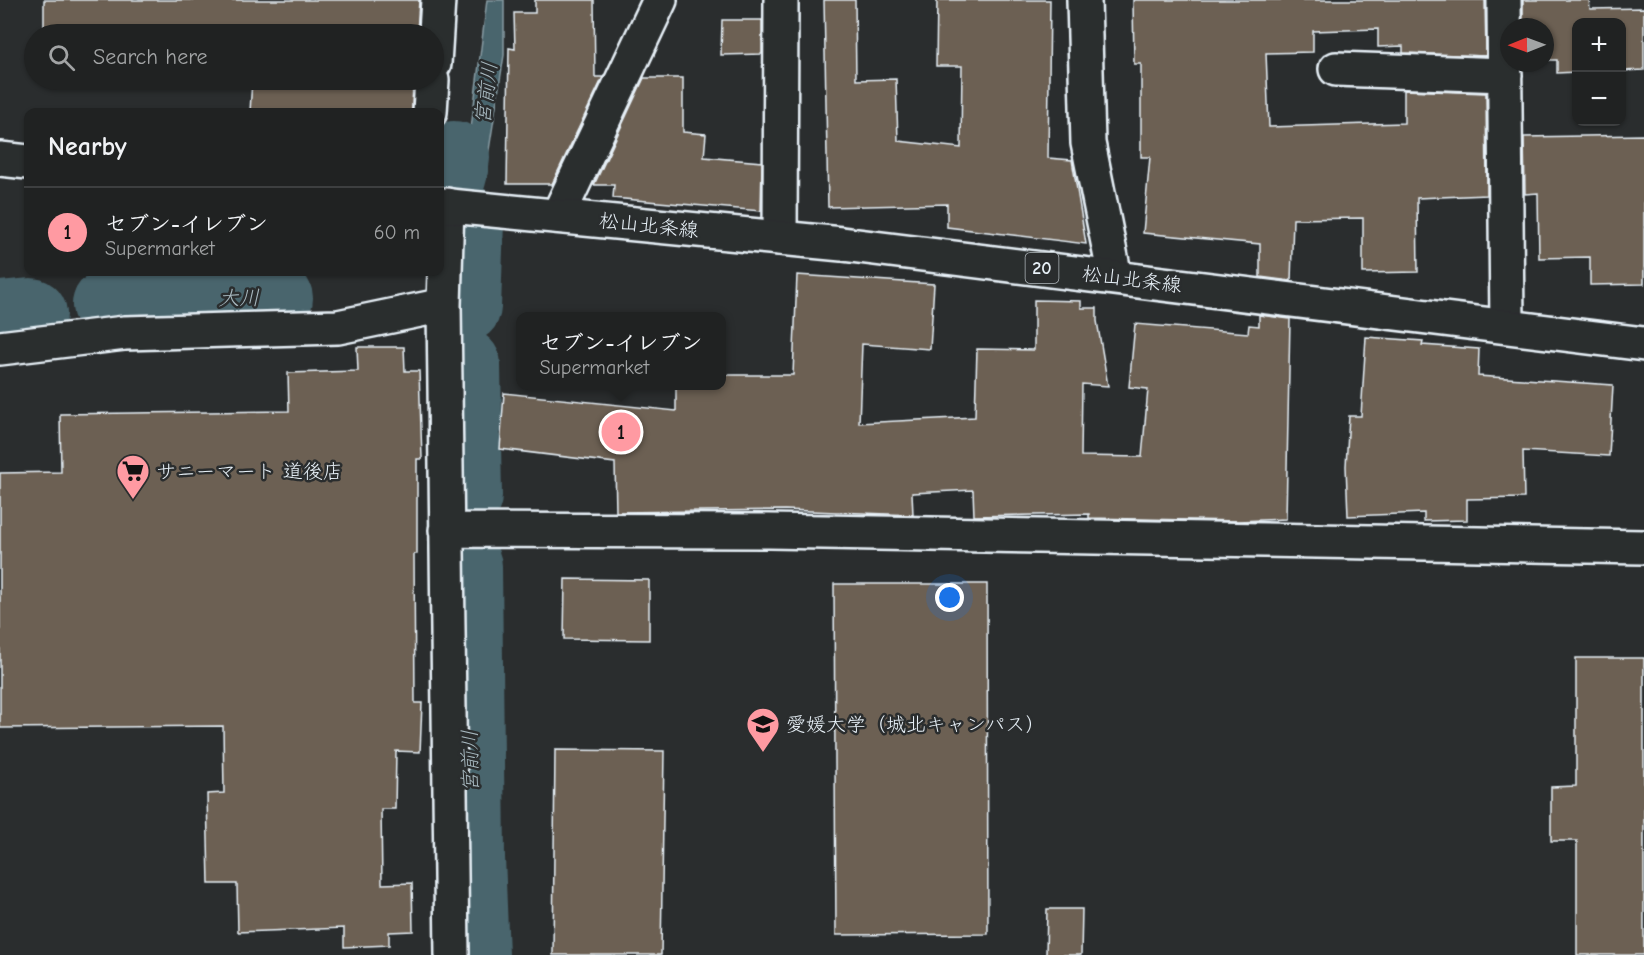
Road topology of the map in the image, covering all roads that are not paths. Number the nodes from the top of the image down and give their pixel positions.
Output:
1 (438, 0) edge
2 (660, 0) edge
3 (781, 0) edge
4 (1084, 0) edge
5 (1504, 0) edge
6 (436, 24) edge
7 (1336, 69) dead end
8 (1505, 75) junction
9 (431, 90) edge
10 (430, 108) edge
11 (0, 159) edge
12 (24, 162) edge
13 (444, 205) edge
14 (558, 216) junction
15 (780, 238) junction
16 (444, 276) edge
17 (1115, 277) junction
18 (444, 305) junction
19 (1508, 326) junction
20 (1644, 344) edge
21 (0, 348) edge
22 (446, 530) junction
23 (1644, 547) edge
24 (452, 955) edge

1 - 6 street
2 - 14 street
3 - 15 street
4 - 17 street
5 - 8 street
7 - 8 street
8 - 19 street
9 - 10 street
11 - 12 street
13 - 14 street, 松山北条線 / 20
14 - 15 street, 松山北条線 / 20
15 - 17 street, 松山北条線 / 20
16 - 18 street
17 - 19 street, 松山北条線 / 20
18 - 21 street
18 - 22 street
19 - 20 street, 松山北条線 / 20
22 - 23 street
22 - 24 street

